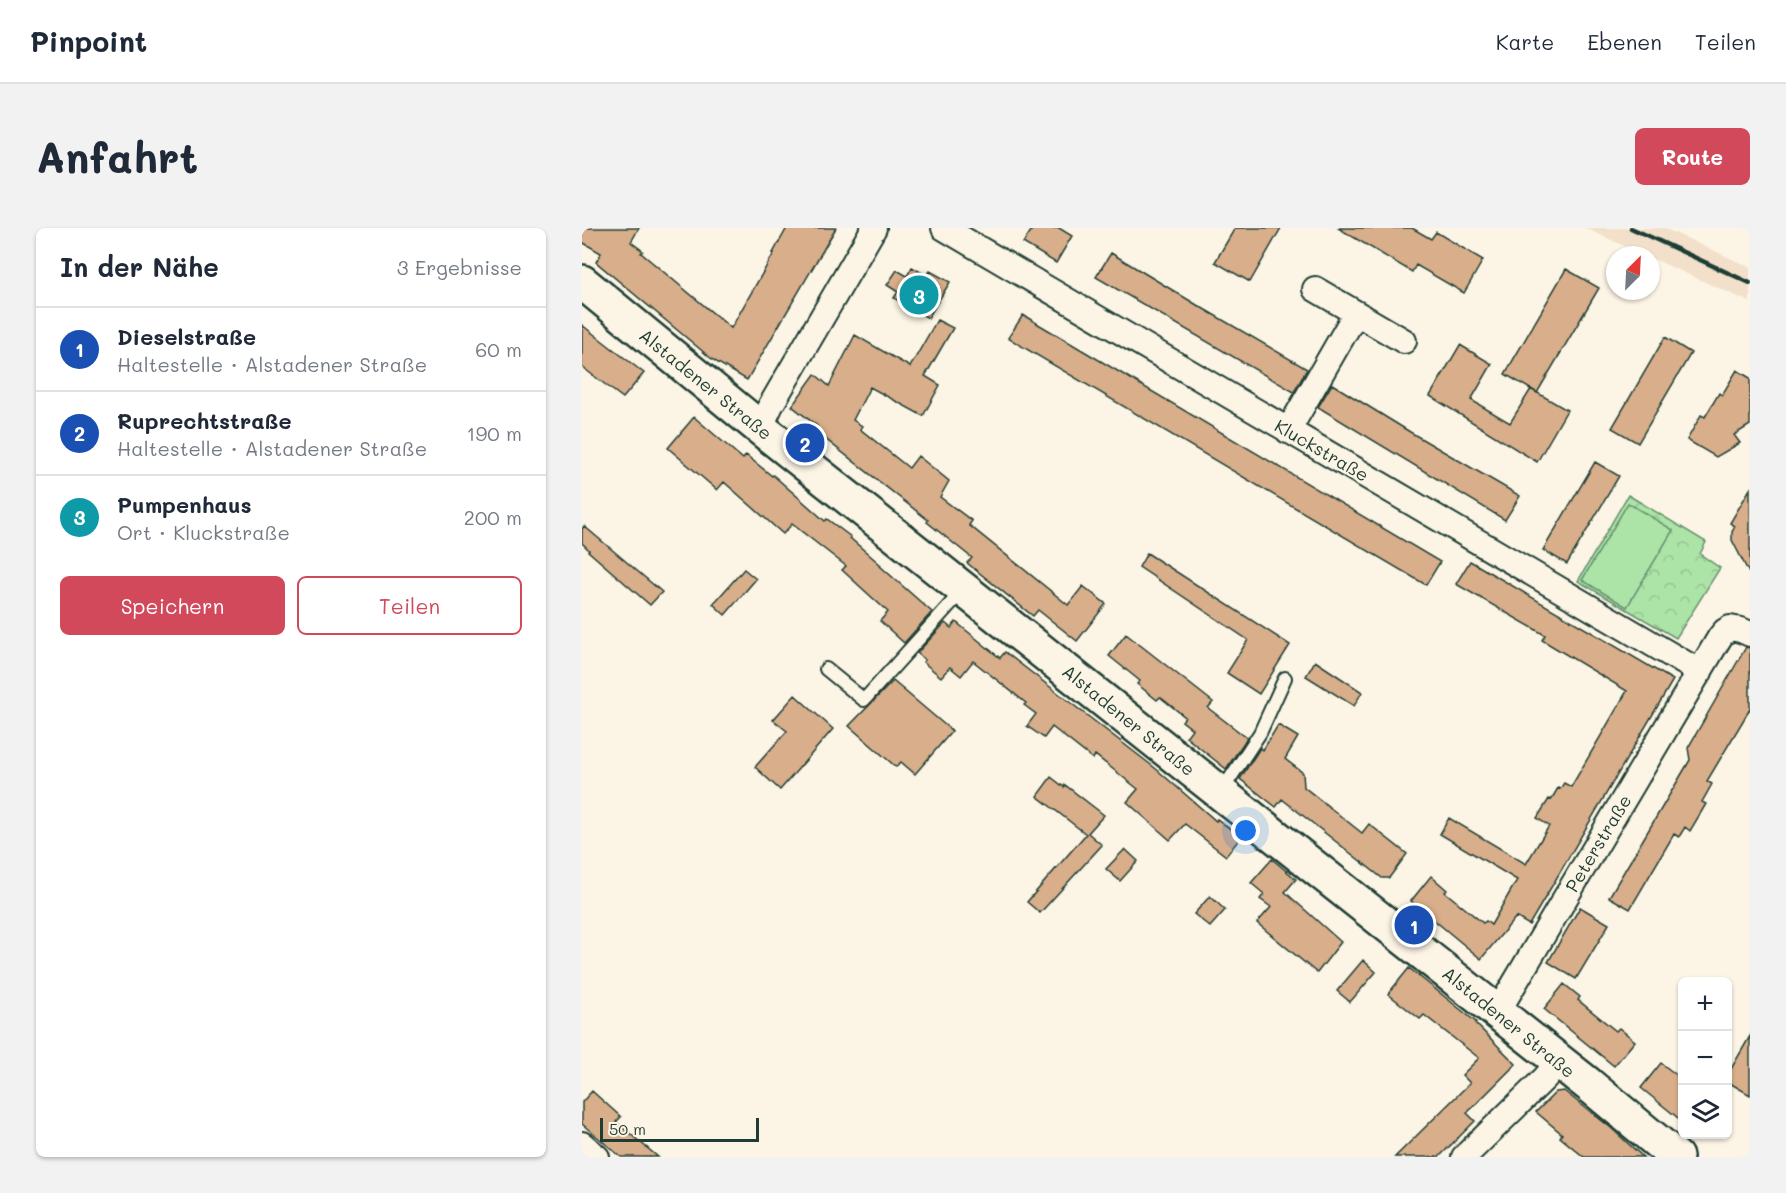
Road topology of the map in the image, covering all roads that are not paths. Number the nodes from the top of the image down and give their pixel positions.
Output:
1 (874, 228) edge
2 (944, 228) edge
3 (582, 282) edge
4 (1315, 289) dead end
5 (1356, 313) junction
6 (1404, 341) dead end
7 (760, 428) junction
8 (1288, 431) junction
9 (964, 589) junction
10 (1750, 634) edge
11 (826, 669) dead end
12 (1700, 672) junction
13 (1285, 678) dead end
14 (1221, 793) junction
15 (1497, 1012) junction
16 (1558, 1062) junction
17 (582, 1144) edge
18 (597, 1157) edge
19 (1464, 1157) edge
20 (1676, 1157) edge

1 - 7 street
2 - 8 street, Kluckstraße
3 - 7 street, Alstadener Straße
4 - 5 street
5 - 6 street
5 - 8 street
7 - 9 street, Alstadener Straße
8 - 12 street, Kluckstraße
9 - 11 lane
9 - 14 street, Alstadener Straße
10 - 12 street, Peterstraße
12 - 15 street, Peterstraße
13 - 14 lane
14 - 15 street, Alstadener Straße
15 - 16 street, Alstadener Straße
16 - 19 street
16 - 20 street, Alstadener Straße
17 - 18 street

